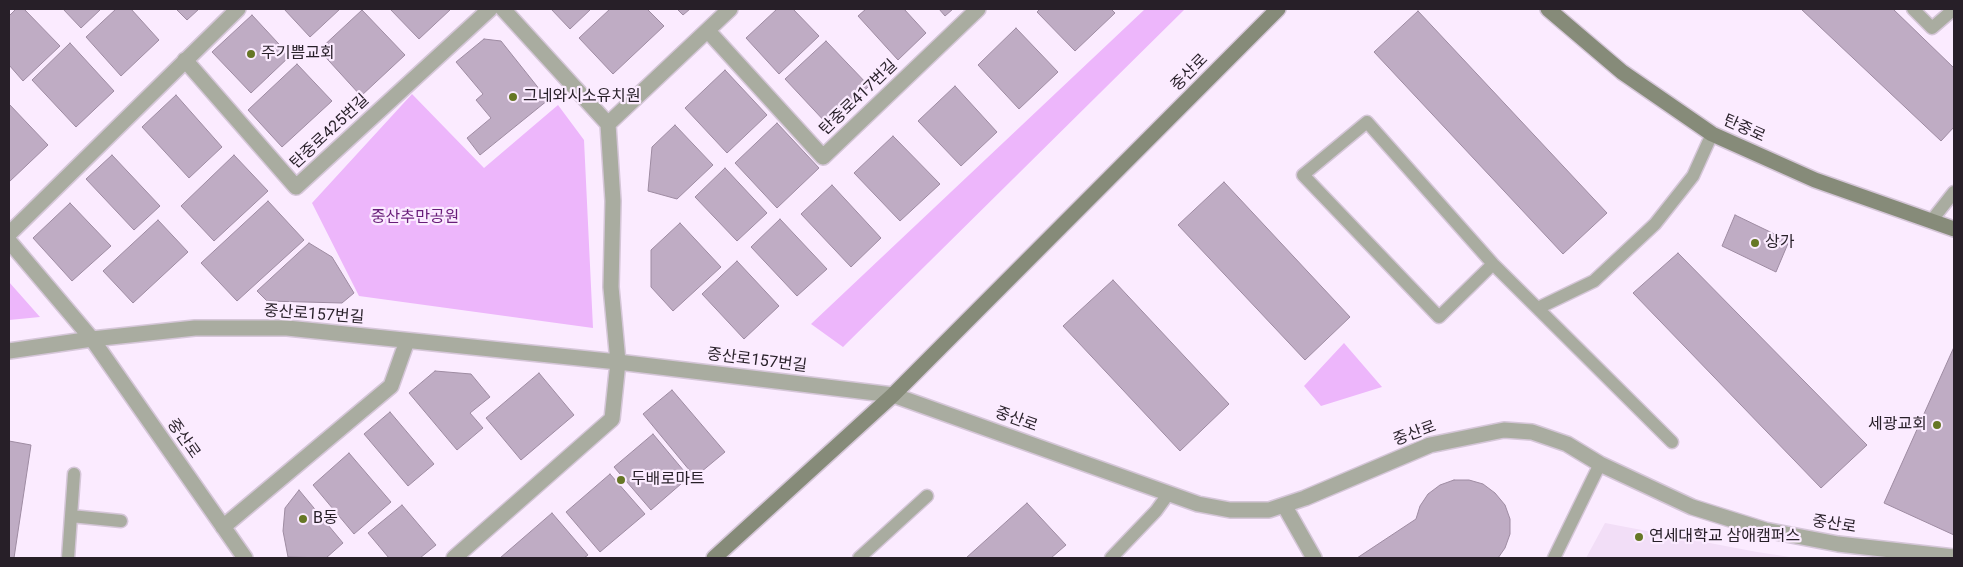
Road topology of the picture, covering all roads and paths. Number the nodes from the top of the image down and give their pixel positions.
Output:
1 (238, 9) edge
2 (490, 9) edge
3 (503, 9) edge
4 (730, 9) edge
5 (978, 9) edge
6 (1278, 9) edge
7 (1548, 9) edge
8 (1913, 9) edge
9 (1954, 9) edge
10 (708, 31) junction
11 (185, 60) junction
12 (608, 124) junction
13 (1712, 134) junction
14 (1954, 192) edge
15 (1932, 220) junction
16 (1954, 229) edge
17 (9, 234) edge
18 (9, 241) edge
19 (1493, 264) junction
20 (1538, 308) junction
21 (92, 339) junction
22 (407, 340) junction
23 (9, 351) edge
24 (618, 362) junction
25 (893, 394) junction
26 (1672, 442) dead end
27 (1600, 464) junction
28 (74, 474) dead end
29 (1168, 494) junction
30 (927, 496) dead end
31 (1284, 505) junction
32 (71, 516) junction
33 (121, 521) dead end
34 (223, 526) junction
35 (1954, 557) edge
36 (68, 558) edge
37 (246, 558) edge
38 (454, 558) edge
39 (714, 558) edge
40 (858, 558) edge
41 (1111, 558) edge
42 (1314, 558) edge
43 (1554, 558) edge

1 - 11 street
2 - 11 street, 탄중로425번길
3 - 12 street
4 - 10 street
5 - 10 street, 탄중로417번길
6 - 25 main road, 중산로
7 - 13 main road, 탄중로
8 - 9 lane
10 - 12 street
11 - 17 street
12 - 24 street
13 - 15 main road, 탄중로
13 - 20 lane
14 - 15 lane
15 - 16 main road, 탄중로
18 - 21 street, 중산로
19 - 19 lane
19 - 20 lane
20 - 26 lane
21 - 22 street, 중산로157번길
21 - 23 street, 중산로157번길
21 - 34 street, 중산로
22 - 24 street, 중산로157번길
22 - 34 street
24 - 25 street, 중산로157번길
24 - 38 street
25 - 29 street, 중산로
25 - 39 main road, 중산로
27 - 31 street, 중산로
27 - 35 street, 중산로
27 - 43 lane
28 - 32 lane
29 - 31 street, 중산로
29 - 41 lane
30 - 40 lane
31 - 42 street
32 - 33 lane
32 - 36 lane
34 - 37 street, 중산로

